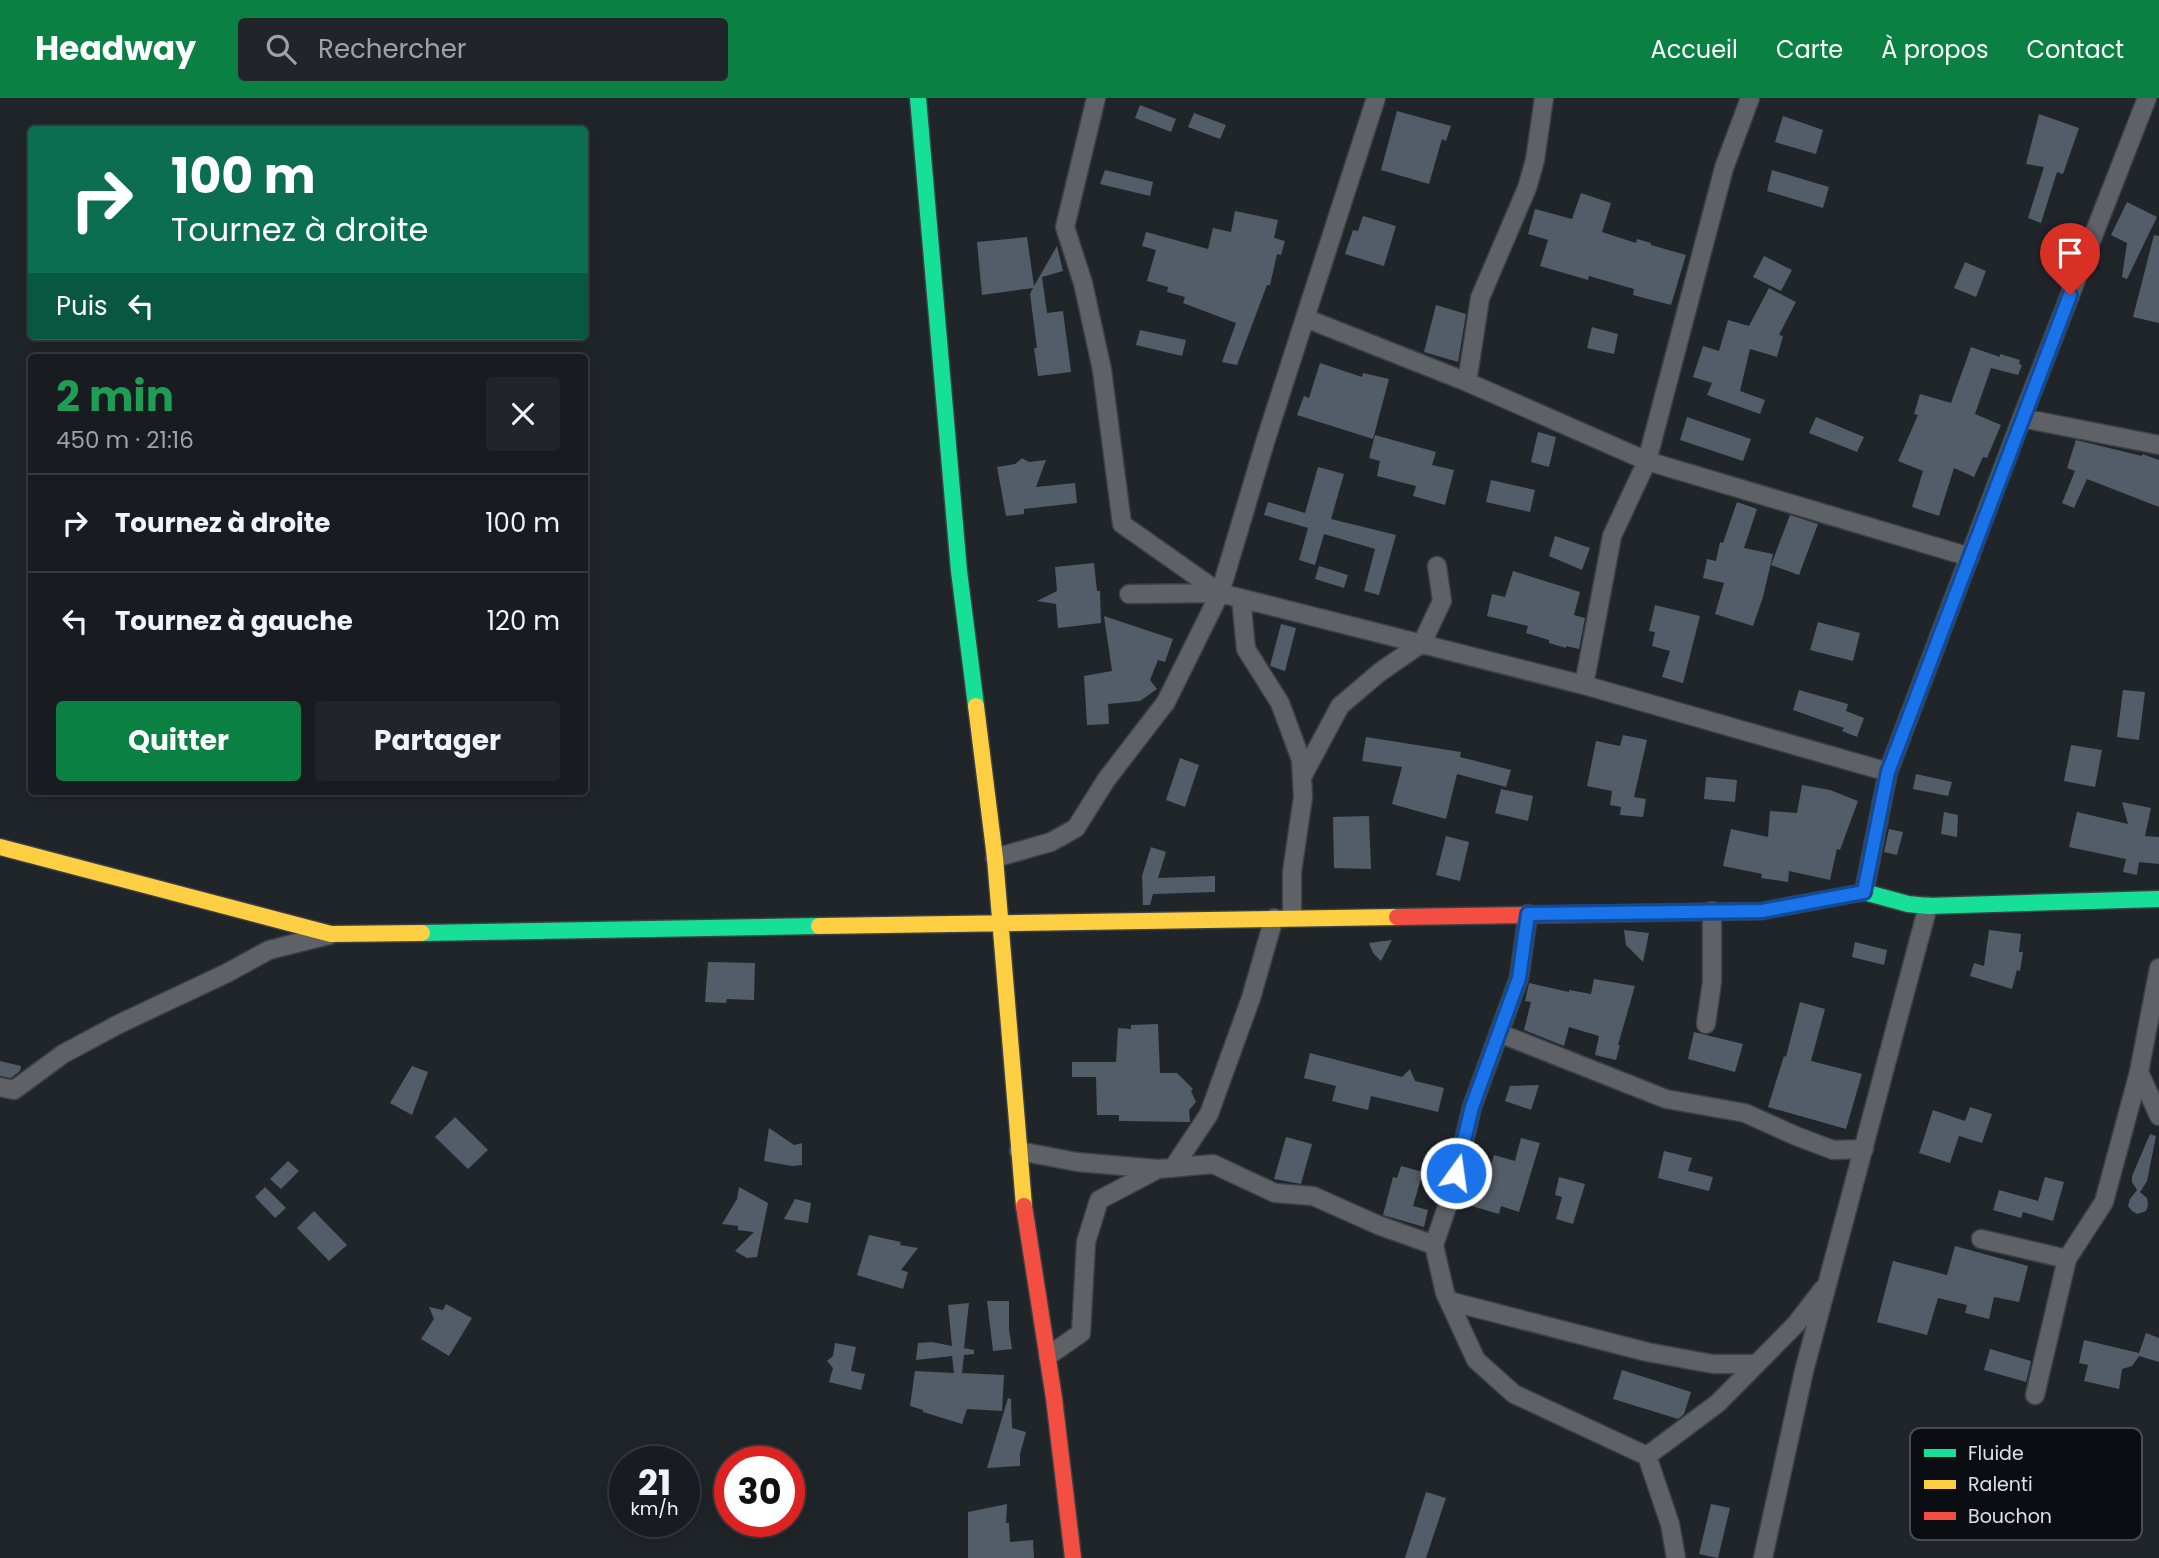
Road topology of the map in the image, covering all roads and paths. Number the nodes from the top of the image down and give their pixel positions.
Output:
1 (918, 98) edge
2 (1096, 98) edge
3 (1376, 98) edge
4 (1544, 98) edge
5 (1751, 98) edge
6 (2147, 98) edge
7 (1305, 318) junction
8 (1467, 382) junction
9 (2022, 418) junction
10 (2159, 445) edge
11 (1647, 461) junction
12 (1969, 557) junction
13 (1437, 566) dead end
14 (1220, 593) junction
15 (1129, 594) dead end
16 (1241, 598) junction
17 (1422, 643) junction
18 (1584, 685) junction
19 (1888, 772) junction
20 (1302, 777) junction
21 (0, 847) edge
22 (995, 858) junction
23 (1864, 892) junction
24 (2159, 899) edge
25 (1927, 906) junction
26 (1712, 911) junction
27 (1528, 914) junction
28 (1283, 918) junction
29 (1001, 922) junction
30 (331, 934) junction
31 (2159, 968) edge
32 (1706, 1024) dead end
33 (1499, 1033) junction
34 (2139, 1072) junction
35 (0, 1087) edge
36 (2159, 1116) edge
37 (1864, 1149) junction
38 (1019, 1152) junction
39 (1166, 1168) junction
40 (1981, 1239) dead end
41 (1434, 1245) junction
42 (2067, 1259) junction
43 (1828, 1284) junction
44 (1449, 1301) junction
45 (1048, 1356) junction
46 (1756, 1364) junction
47 (2035, 1395) dead end
48 (1647, 1456) junction
49 (1073, 1558) edge
50 (1676, 1558) edge
51 (1763, 1558) edge

1 - 22 street
2 - 14 street
3 - 7 street
4 - 8 street
5 - 11 street
6 - 9 street
7 - 8 street
7 - 14 street
8 - 11 street
9 - 10 street
9 - 12 street
11 - 12 street
11 - 18 street
12 - 19 street
13 - 17 street
14 - 15 street
14 - 16 street
14 - 22 street
16 - 17 street
16 - 20 street
17 - 18 street
17 - 20 street
18 - 19 street
19 - 23 street
20 - 28 street
21 - 30 street
22 - 29 street
23 - 25 street
23 - 26 street
24 - 25 street
25 - 37 street
26 - 27 street
26 - 32 street
27 - 28 street
27 - 33 street
28 - 29 street
28 - 39 street
29 - 30 street
29 - 38 street
30 - 35 street
31 - 34 street
33 - 37 street
33 - 41 street
34 - 36 street
34 - 42 street
37 - 43 street
38 - 39 street
38 - 45 street
39 - 41 street
39 - 45 street
40 - 42 street
41 - 44 street
42 - 47 street
43 - 46 street
43 - 51 street
44 - 46 street
44 - 48 street
45 - 49 street
46 - 48 street
48 - 50 street

